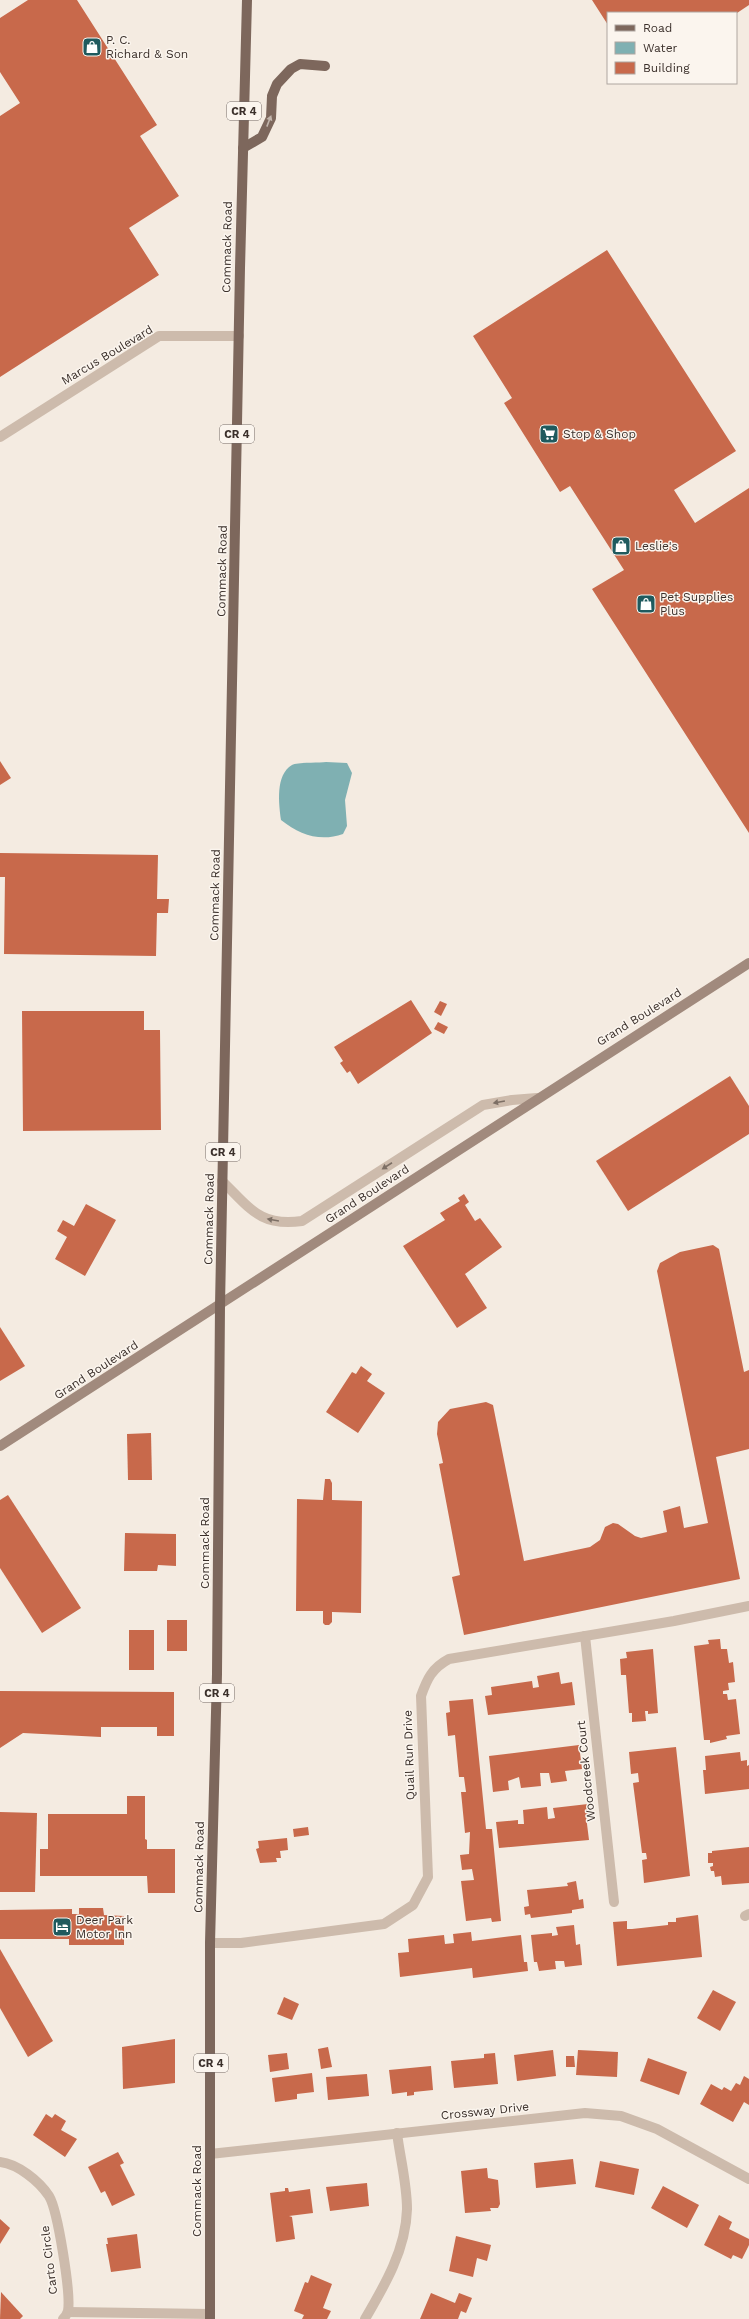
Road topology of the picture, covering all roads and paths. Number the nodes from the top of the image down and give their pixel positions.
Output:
1 (247, 0) edge
2 (325, 66) dead end
3 (244, 148) junction
4 (239, 336) junction
5 (0, 437) edge
6 (749, 963) edge
7 (537, 1098) junction
8 (222, 1180) junction
9 (220, 1306) junction
10 (0, 1446) edge
11 (749, 1606) edge
12 (585, 1636) junction
13 (614, 1902) dead end
14 (210, 1943) junction
15 (397, 2133) junction
16 (210, 2154) junction
17 (0, 2162) edge
18 (749, 2179) edge
19 (66, 2315) edge
20 (210, 2317) edge
21 (365, 2319) edge

1 - 3 main road, Commack Road / CR 4
3 -> 2 main road
3 - 4 main road, Commack Road / CR 4
4 - 5 street, Marcus Boulevard
4 - 8 main road, Commack Road / CR 4
6 - 7 street, Grand Boulevard
7 -> 8 street
7 - 9 street, Grand Boulevard
8 - 9 main road, Commack Road / CR 4
9 - 10 street, Grand Boulevard
9 - 14 main road, Commack Road / CR 4
11 - 12 street, Quail Run Drive
12 - 13 street, Woodcreek Court
12 - 14 street, Quail Run Drive
14 - 16 main road, Commack Road / CR 4
15 - 16 street, Crossway Drive
15 - 18 street, Crossway Drive
15 - 21 street
16 - 20 main road, Commack Road / CR 4
17 - 19 street, Carto Circle
19 - 20 street, Carto Circle

